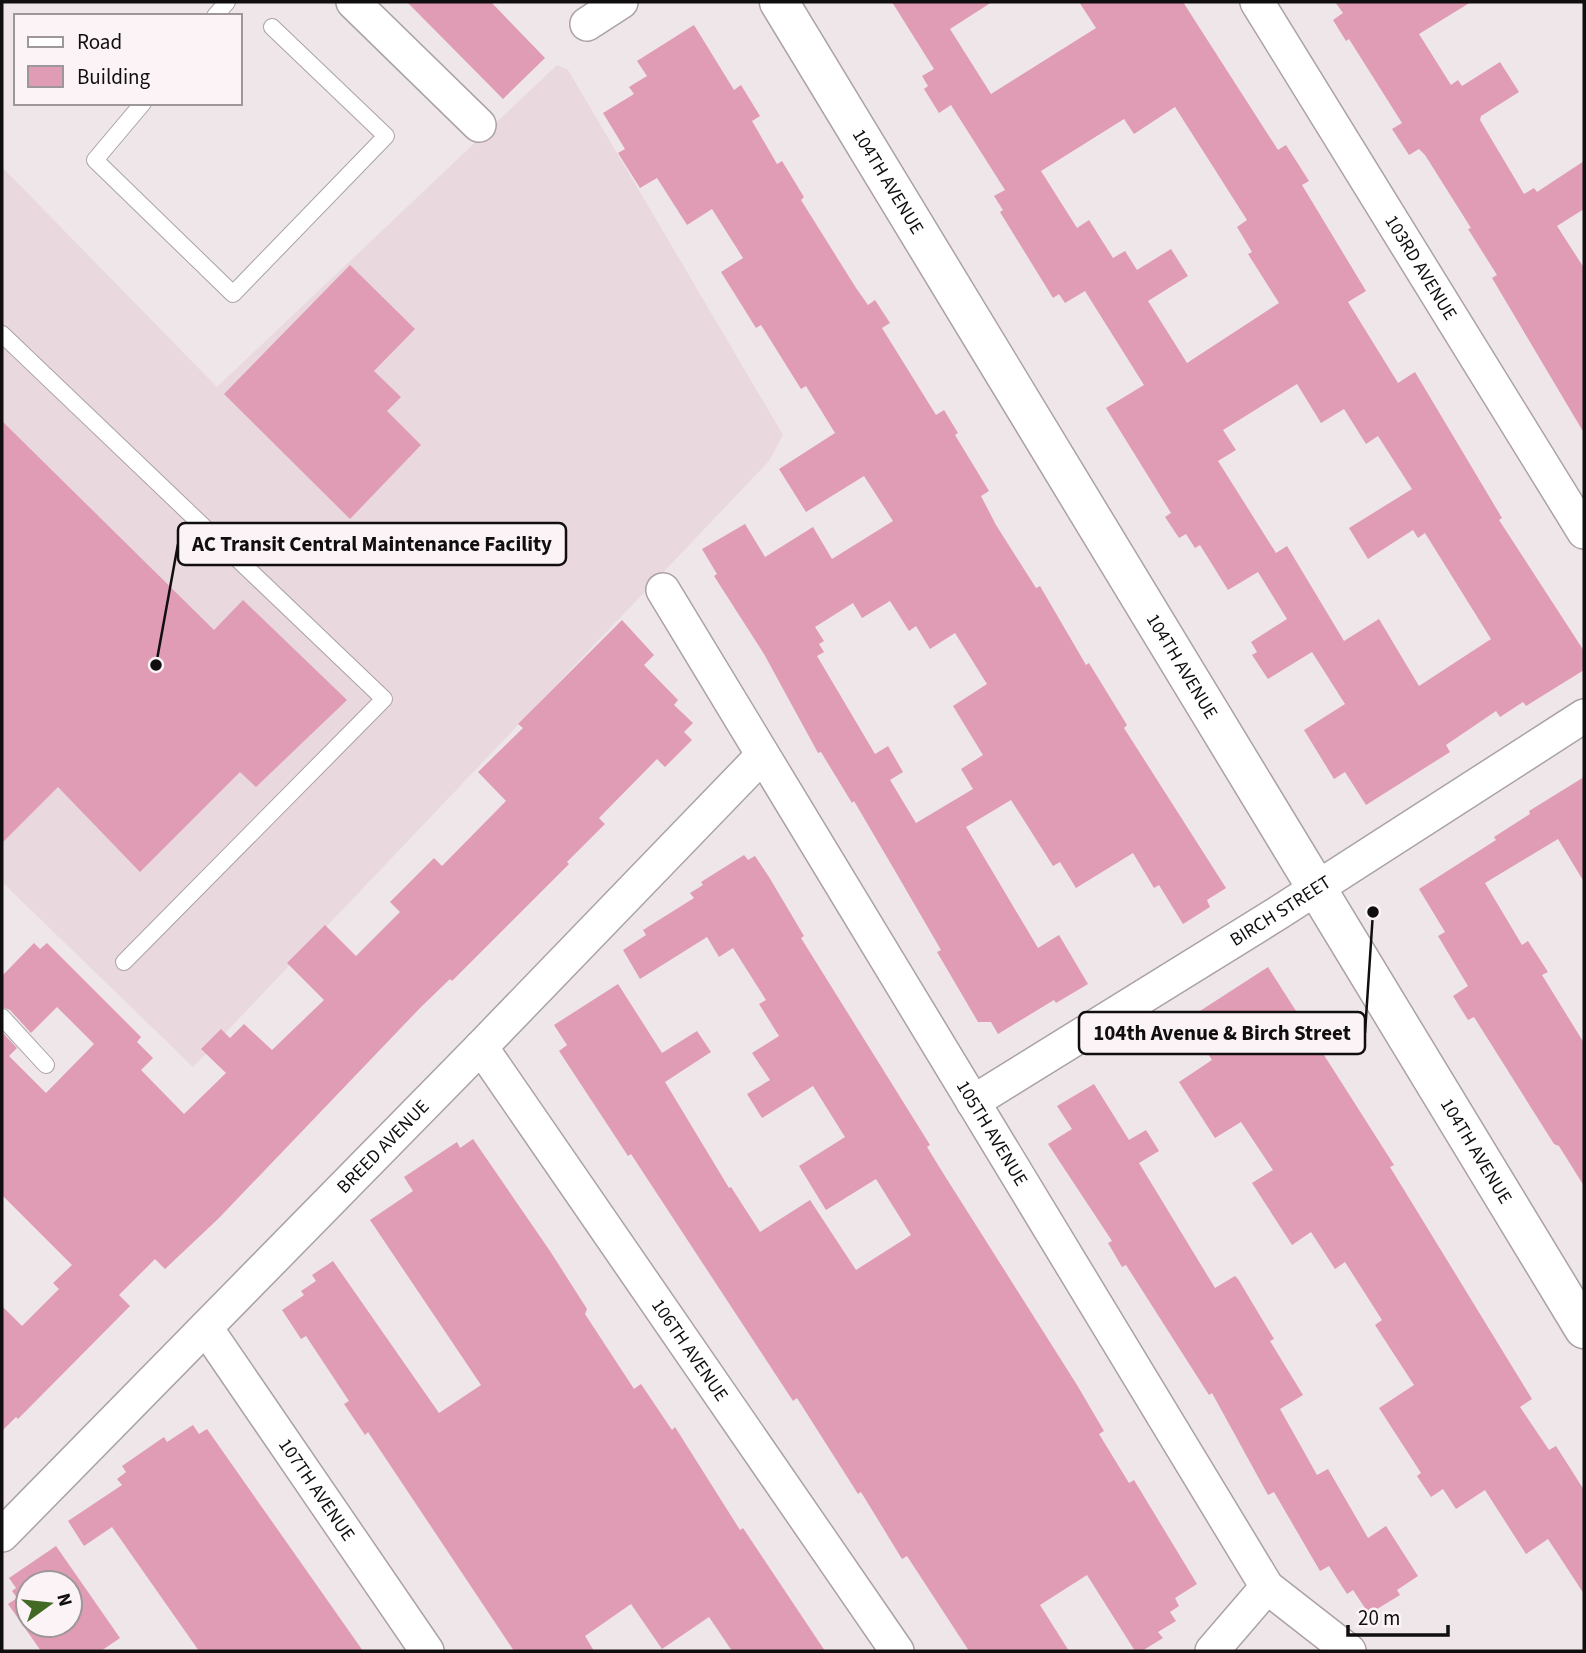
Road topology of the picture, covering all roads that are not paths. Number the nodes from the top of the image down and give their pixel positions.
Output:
1 (354, 2) edge
2 (621, 2) edge
3 (779, 2) edge
4 (1257, 2) edge
5 (587, 24) dead end
6 (272, 27) dead end
7 (141, 105) edge
8 (480, 125) dead end
9 (2, 334) edge
10 (1584, 532) edge
11 (663, 590) dead end
12 (1584, 716) edge
13 (762, 756) junction
14 (1315, 888) junction
15 (124, 962) dead end
16 (2, 1017) edge
17 (481, 1047) junction
18 (46, 1065) dead end
19 (973, 1102) junction
20 (206, 1328) junction
21 (1584, 1329) edge
22 (2, 1535) edge
23 (1267, 1587) junction
24 (427, 1651) edge
25 (897, 1651) edge
26 (1212, 1651) edge
27 (1349, 1651) edge

1 - 8 street
2 - 5 street
3 - 14 street, 104TH AVENUE
4 - 10 street, 103RD AVENUE
6 - 7 lane
9 - 15 lane
11 - 13 street, 105TH AVENUE
12 - 14 street, BIRCH STREET
13 - 17 street, BREED AVENUE
13 - 19 street, 105TH AVENUE
14 - 19 street, BIRCH STREET
14 - 21 street, 104TH AVENUE
16 - 18 lane
17 - 20 street, BREED AVENUE
17 - 25 street, 106TH AVENUE
19 - 23 street, 105TH AVENUE
20 - 22 street, BREED AVENUE
20 - 24 street, 107TH AVENUE
23 - 26 street
23 - 27 street, 105TH AVENUE

